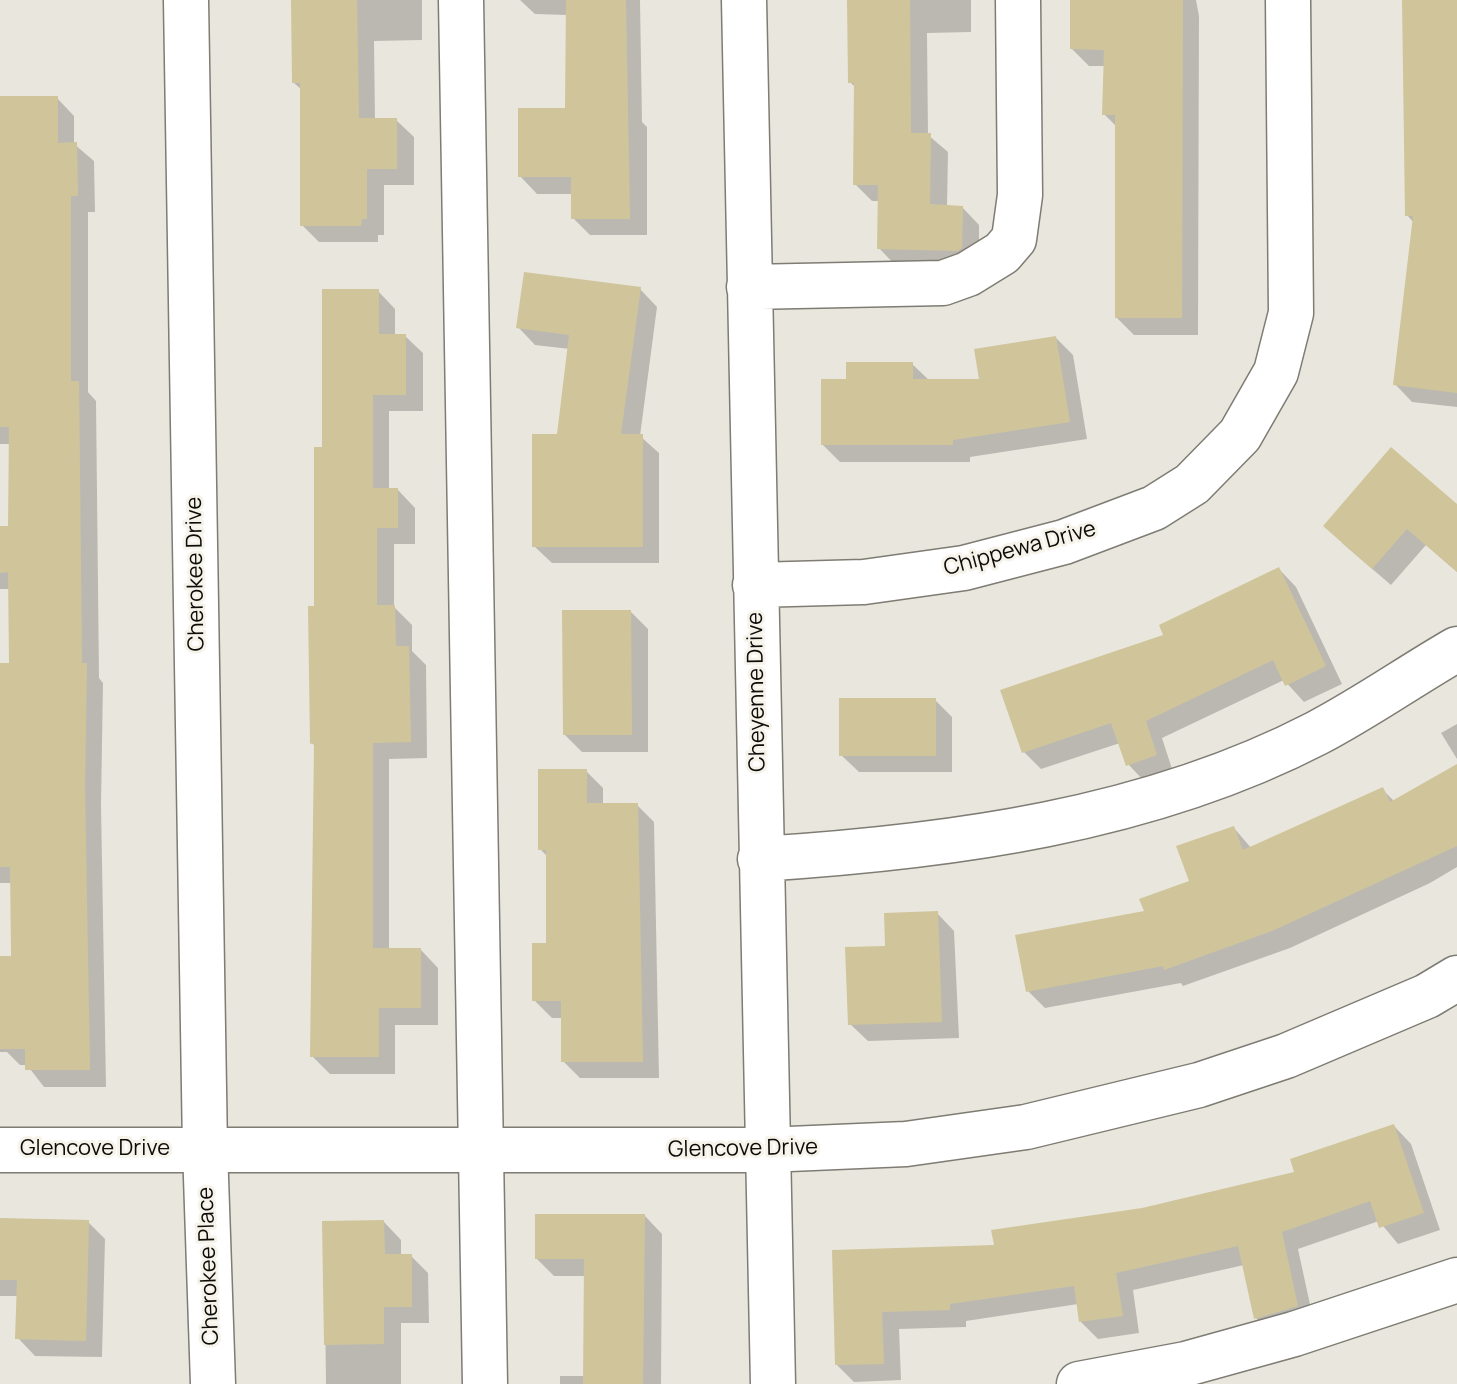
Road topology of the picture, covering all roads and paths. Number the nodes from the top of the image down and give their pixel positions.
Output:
1 (186, 0) edge
2 (461, 0) edge
3 (744, 0) edge
4 (1018, 0) edge
5 (1288, 0) edge
6 (749, 287) junction
7 (755, 585) junction
8 (1457, 649) edge
9 (760, 859) junction
10 (1457, 978) edge
11 (205, 1148) junction
12 (0, 1150) edge
13 (766, 1150) junction
14 (479, 1151) junction
15 (1457, 1280) edge
16 (213, 1384) edge
17 (485, 1384) edge
18 (773, 1384) edge
19 (1079, 1384) edge

1 - 11 street, Cherokee Drive
2 - 14 street
3 - 6 street, Cheyenne Drive
4 - 6 street
5 - 7 street, Chippewa Drive
6 - 7 street, Cheyenne Drive
7 - 9 street, Cheyenne Drive
8 - 9 street
9 - 13 street, Cheyenne Drive
10 - 13 street, Glencove Drive
11 - 12 street, Glencove Drive
11 - 14 street, Glencove Drive
11 - 16 street, Cherokee Place
13 - 14 street, Glencove Drive
13 - 18 street, Cheyenne Drive
14 - 17 street
15 - 19 street

